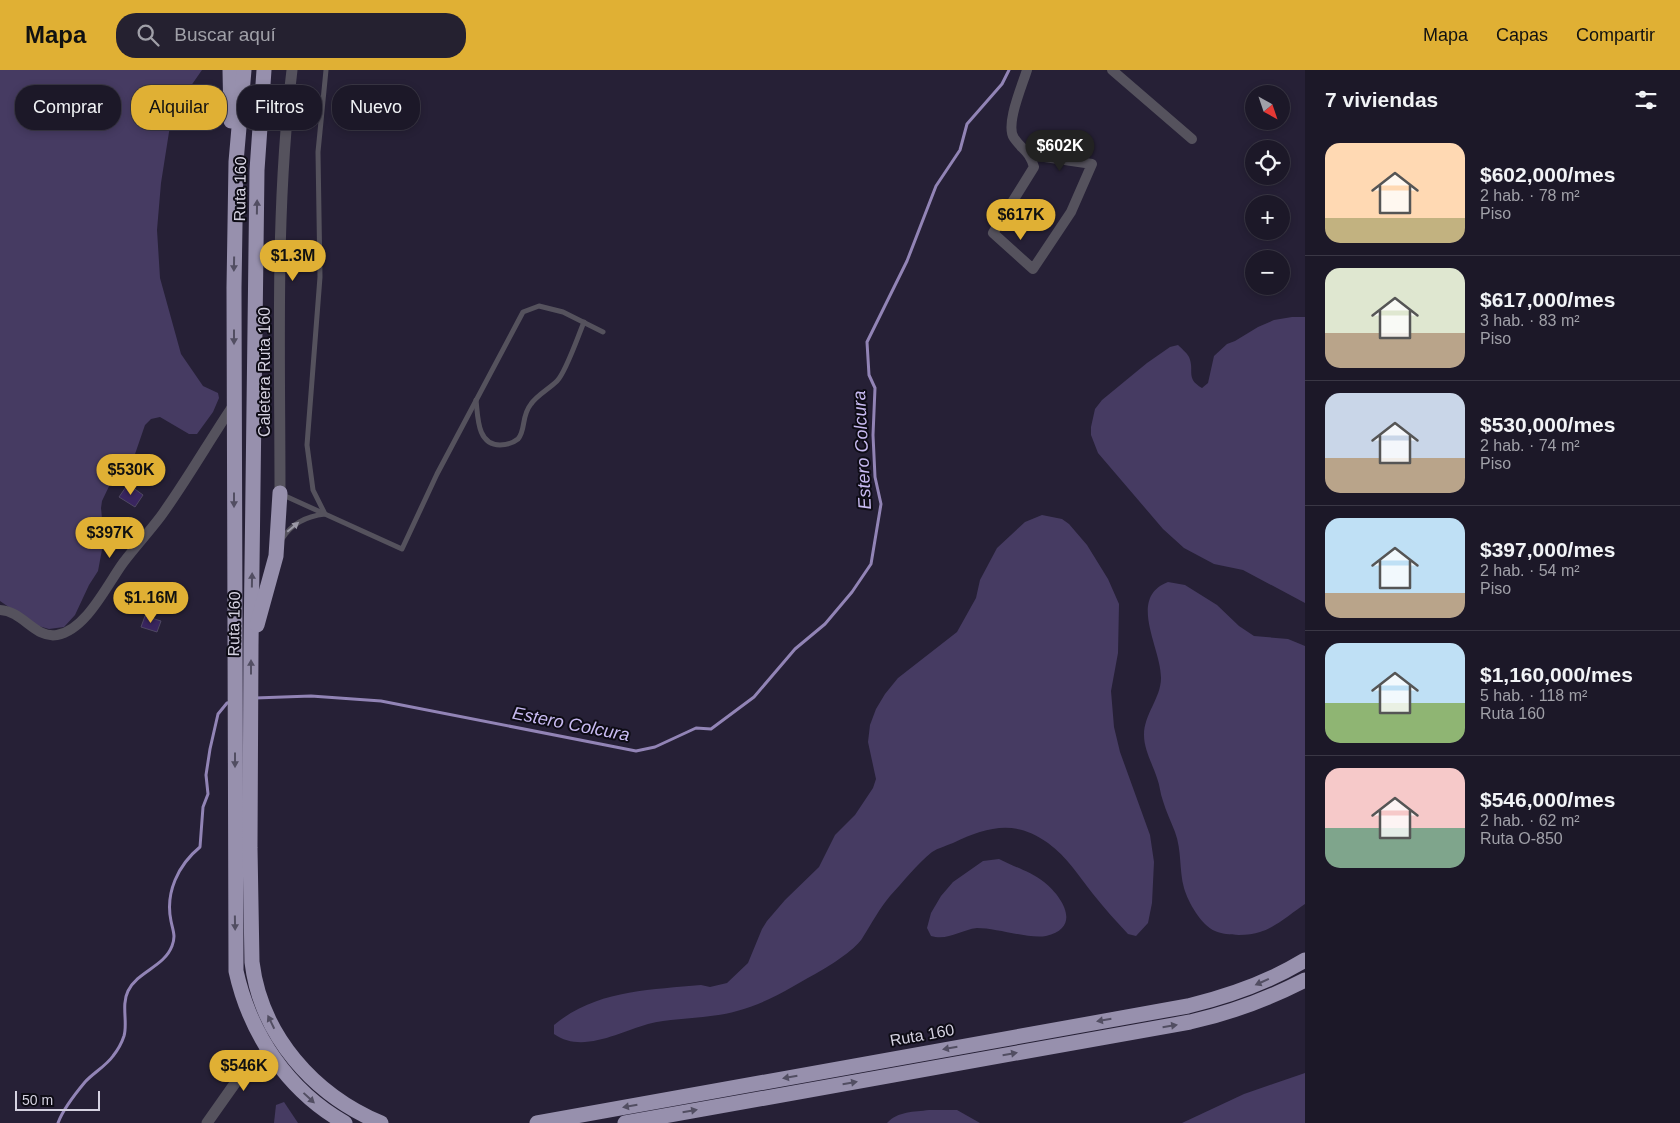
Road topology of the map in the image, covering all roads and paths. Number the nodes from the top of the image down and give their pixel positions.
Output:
1 (230, 70) edge
2 (244, 70) edge
3 (264, 70) edge
4 (292, 70) edge
5 (326, 70) edge
6 (1027, 70) edge
7 (1112, 70) edge
8 (1192, 139) dead end
9 (1031, 156) junction
10 (236, 162) junction
11 (584, 322) junction
12 (603, 332) dead end
13 (476, 400) junction
14 (234, 403) junction
15 (280, 494) junction
16 (325, 514) junction
17 (276, 556) junction
18 (0, 610) edge
19 (251, 646) junction
20 (1305, 960) edge
21 (1305, 980) edge
22 (268, 1049) junction
23 (207, 1123) edge
24 (345, 1123) edge
25 (382, 1123) edge
26 (537, 1123) edge
27 (625, 1123) edge

1 - 10 highway
2 - 10 highway, Ruta 160
19 -> 3 highway, Ruta 160
4 - 15 street, Caletera Ruta 160
5 - 16 lane
6 - 9 street
7 - 8 street
9 - 9 street
10 -> 14 highway, Ruta 160
11 - 12 lane
11 - 13 lane
11 - 13 lane
13 - 16 lane
14 - 18 street
14 -> 22 highway, Ruta 160
15 - 16 lane
15 - 17 highway
17 -> 16 lane
17 - 19 highway
25 -> 19 highway, Ruta 160
20 -> 26 highway, Ruta 160
27 -> 21 highway
22 - 23 street
22 -> 24 highway, Ruta 160

